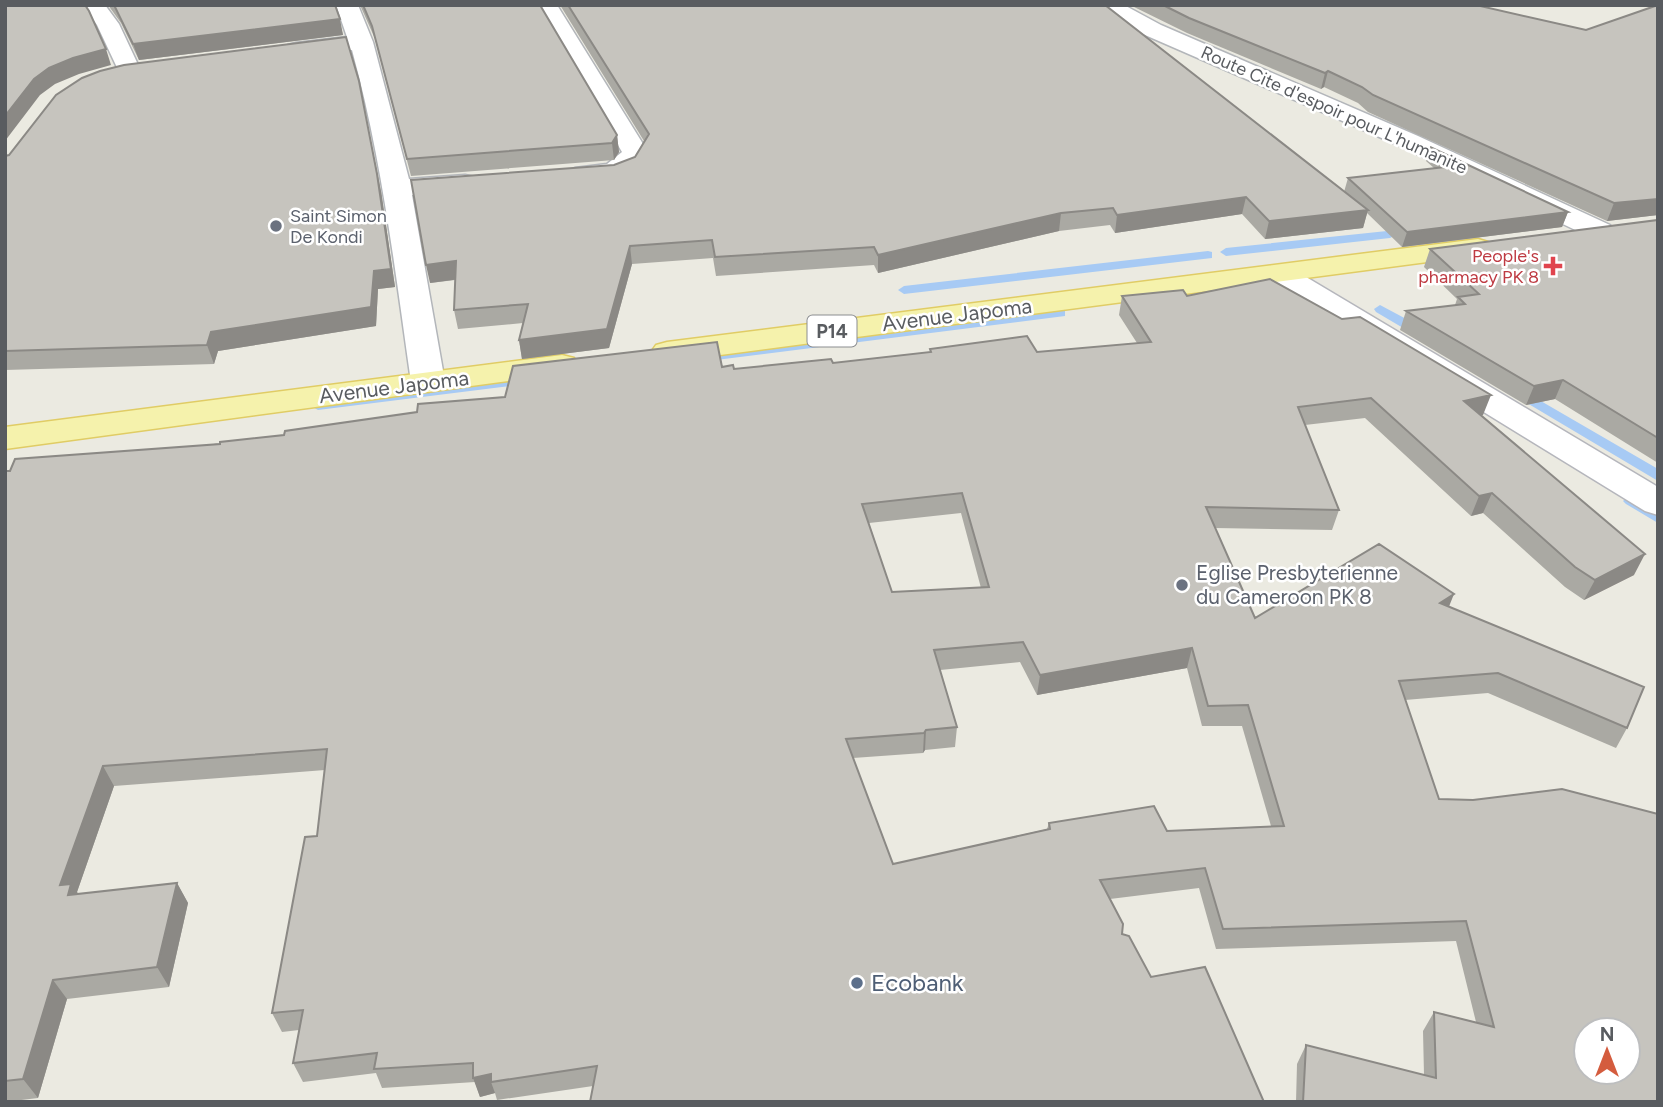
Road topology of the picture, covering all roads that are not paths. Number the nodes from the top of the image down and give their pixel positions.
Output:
1 (94, 5) edge
2 (347, 5) edge
3 (546, 5) edge
4 (1108, 5) edge
5 (362, 42) junction
6 (268, 54) edge
7 (102, 78) edge
8 (562, 176) edge
9 (493, 181) edge
10 (396, 188) junction
11 (1634, 227) edge
12 (1600, 231) junction
13 (1546, 238) edge
14 (1506, 244) edge
15 (1280, 274) junction
16 (634, 356) edge
17 (593, 362) edge
18 (428, 383) junction
19 (5, 438) edge
20 (1658, 503) edge

1 - 7 street
2 - 5 street
3 - 8 street
4 - 12 street, Route Cite d'espoir pour L'humanite
5 - 6 street
5 - 10 street
9 - 10 street
10 - 18 street
11 - 12 main road
12 - 13 main road
14 - 15 main road, Avenue Japoma / P14
15 - 16 main road, Avenue Japoma / P14
15 - 20 street
17 - 18 main road, Avenue Japoma
18 - 19 main road, Avenue Japoma

